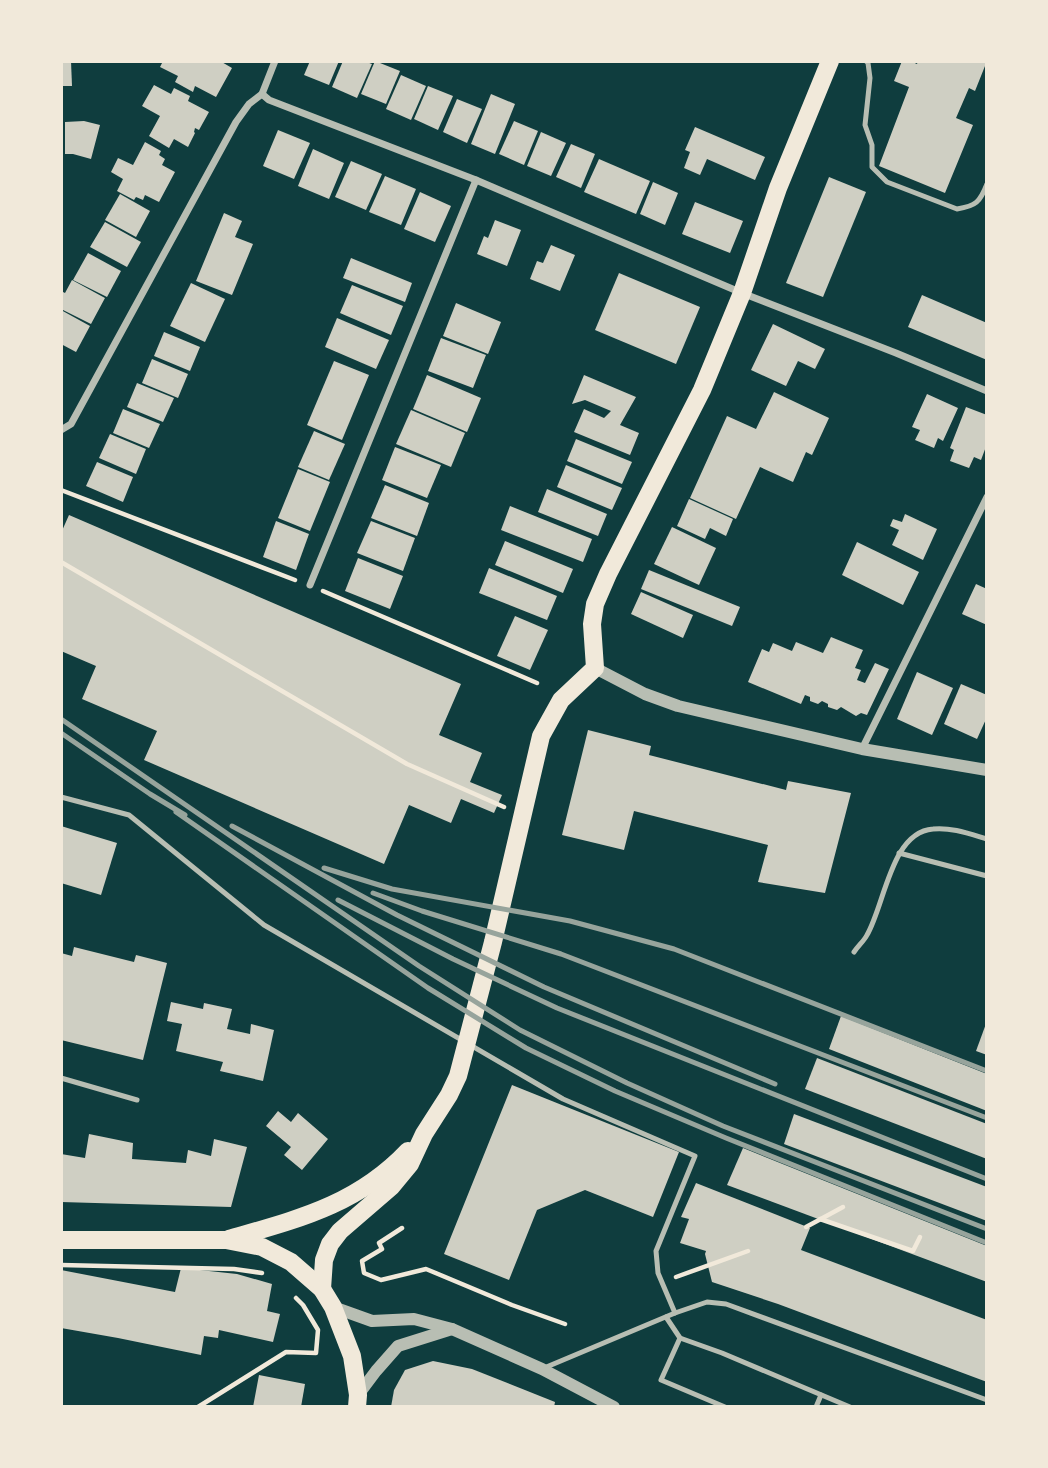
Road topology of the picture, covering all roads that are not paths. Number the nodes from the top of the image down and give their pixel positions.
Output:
1 (275, 61) edge
2 (830, 61) edge
3 (866, 61) edge
4 (262, 94) junction
5 (476, 180) junction
6 (987, 184) edge
7 (742, 293) junction
8 (987, 391) edge
9 (61, 430) edge
10 (987, 497) edge
11 (310, 585) dead end
12 (595, 668) junction
13 (862, 749) junction
14 (987, 770) edge
15 (61, 797) edge
16 (987, 839) edge
17 (899, 853) junction
18 (987, 876) edge
19 (854, 952) dead end
20 (61, 1078) edge
21 (137, 1100) dead end
22 (424, 1134) junction
23 (61, 1240) edge
24 (226, 1240) junction
25 (322, 1289) junction
26 (333, 1307) junction
27 (676, 1313) junction
28 (666, 1317) junction
29 (452, 1329) junction
30 (680, 1338) junction
31 (542, 1369) junction
32 (821, 1395) junction
33 (987, 1400) edge
34 (357, 1401) edge
35 (614, 1407) edge
36 (725, 1407) edge
37 (816, 1407) edge
38 (850, 1407) edge

1 - 4 street
2 - 7 main road
3 - 6 lane
4 - 5 street
4 - 9 street
5 - 7 street
5 - 11 street
7 - 8 street
7 - 12 main road
10 - 13 street
12 - 13 street
12 - 22 main road
13 - 14 street
15 - 27 lane
16 - 17 lane
17 - 18 lane
17 - 19 lane
20 - 21 lane
22 - 24 main road
22 - 25 main road
23 - 24 main road
24 - 25 main road
25 - 26 main road
26 - 29 street
26 - 34 main road
27 - 28 lane
27 - 33 lane
28 - 30 lane
28 - 31 lane
29 - 31 street
29 - 34 street
30 - 32 lane
30 - 36 lane
31 - 35 street
32 - 37 lane
32 - 38 lane

